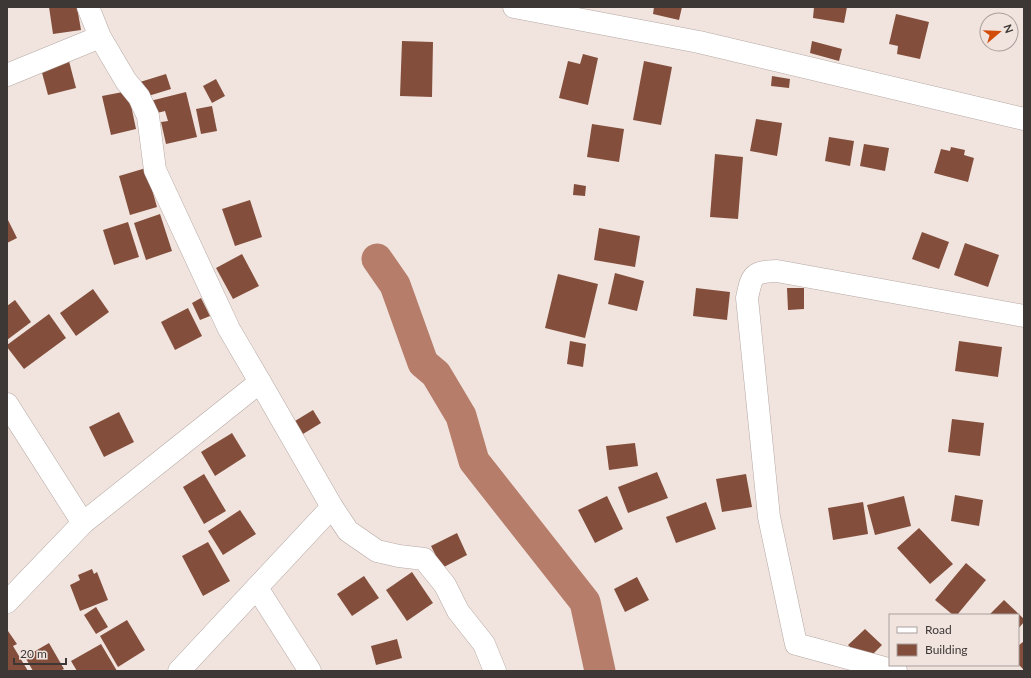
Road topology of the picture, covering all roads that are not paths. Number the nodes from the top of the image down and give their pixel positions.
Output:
1 (88, 7) edge
2 (514, 7) edge
3 (100, 37) junction
4 (7, 74) edge
5 (1024, 119) edge
6 (1024, 316) edge
7 (260, 382) junction
8 (7, 404) edge
9 (332, 507) junction
10 (83, 524) junction
11 (257, 588) junction
12 (7, 602) edge
13 (179, 671) edge
14 (310, 671) edge
15 (495, 671) edge
16 (896, 671) edge

1 - 3 street
2 - 5 street
3 - 4 street
3 - 7 street
6 - 16 street
7 - 9 street
7 - 10 street
8 - 10 street
9 - 11 street
9 - 15 street
10 - 12 street
11 - 13 street
11 - 14 street

